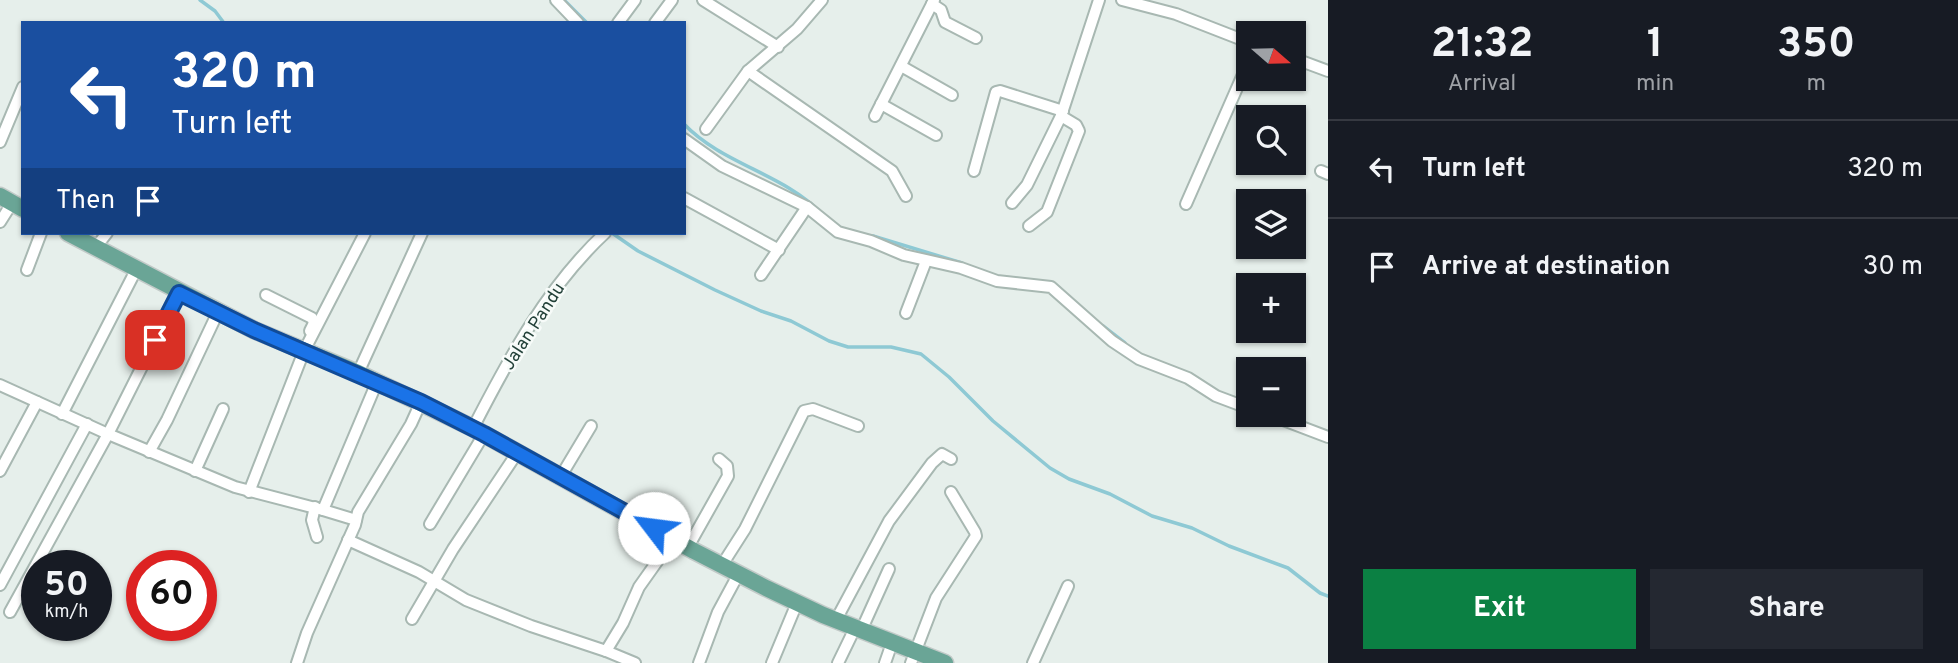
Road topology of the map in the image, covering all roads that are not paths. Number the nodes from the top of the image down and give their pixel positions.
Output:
1 (556, 0) edge
2 (635, 0) edge
3 (672, 0) edge
4 (703, 0) edge
5 (822, 0) edge
6 (1099, 0) edge
7 (1122, 0) edge
8 (933, 2) edge
9 (576, 21) edge
10 (619, 21) edge
11 (656, 21) edge
12 (1236, 37) edge
13 (976, 38) dead end
14 (778, 47) junction
15 (1306, 63) edge
16 (901, 66) junction
17 (747, 71) junction
18 (1328, 71) edge
19 (1236, 91) edge
20 (21, 92) edge
21 (951, 95) dead end
22 (881, 104) junction
23 (1062, 114) junction
24 (875, 116) dead end
25 (706, 129) dead end
26 (936, 135) dead end
27 (0, 142) edge
28 (686, 145) edge
29 (974, 171) dead end
30 (906, 196) dead end
31 (686, 199) edge
32 (1012, 203) dead end
33 (16, 204) edge
34 (1186, 204) dead end
35 (807, 207) junction
36 (0, 222) edge
37 (1029, 226) dead end
38 (40, 235) edge
39 (72, 235) edge
40 (105, 235) edge
41 (364, 235) edge
42 (421, 235) edge
43 (604, 235) edge
44 (96, 247) junction
45 (779, 250) junction
46 (926, 261) junction
47 (27, 270) dead end
48 (136, 270) junction
49 (761, 275) dead end
50 (179, 293) junction
51 (266, 295) dead end
52 (218, 312) junction
53 (906, 313) dead end
54 (302, 350) junction
55 (358, 373) junction
56 (377, 382) junction
57 (0, 385) edge
58 (37, 402) junction
59 (421, 402) junction
60 (1236, 404) edge
61 (223, 409) dead end
62 (62, 414) junction
63 (87, 424) junction
64 (591, 426) dead end
65 (859, 426) dead end
66 (1302, 427) edge
67 (478, 431) junction
68 (108, 434) junction
69 (1328, 437) edge
70 (149, 452) junction
71 (517, 453) junction
72 (719, 459) dead end
73 (951, 459) dead end
74 (0, 471) edge
75 (195, 471) junction
76 (561, 476) junction
77 (249, 492) junction
78 (951, 492) dead end
79 (319, 508) junction
80 (356, 520) junction
81 (430, 524) dead end
82 (317, 537) dead end
83 (673, 539) junction
84 (348, 540) junction
85 (688, 547) junction
86 (722, 565) junction
87 (889, 569) dead end
88 (738, 573) junction
89 (433, 581) junction
90 (0, 584) edge
91 (1068, 586) dead end
92 (797, 603) junction
93 (10, 612) dead end
94 (412, 620) dead end
95 (836, 620) junction
96 (858, 629) junction
97 (892, 643) junction
98 (606, 651) junction
99 (912, 657) edge
100 (297, 663) edge
101 (635, 663) edge
102 (699, 663) edge
103 (772, 663) edge
104 (838, 663) edge
105 (885, 663) edge
106 (945, 663) edge
107 (1033, 663) edge

1 - 9 street
2 - 10 street
3 - 11 street
4 - 14 street
5 - 14 street
6 - 23 street
7 - 12 street
8 - 13 street
8 - 16 street
14 - 17 street
15 - 18 street
16 - 21 street
16 - 22 street
17 - 25 street
17 - 30 street
19 - 34 street
20 - 27 street
22 - 24 street
22 - 26 street
23 - 29 street
23 - 32 street
23 - 37 street
28 - 35 street
31 - 45 street
33 - 36 street
35 - 45 street
35 - 46 street
38 - 47 street
39 - 44 main road
40 - 44 street
41 - 54 street
42 - 55 street
43 - 67 street, Jalan Pandu
44 - 48 main road
45 - 49 street
46 - 53 street
46 - 60 street
48 - 50 main road
48 - 62 street
50 - 52 main road
50 - 68 street
51 - 54 street
52 - 54 main road
52 - 70 street
54 - 55 main road
54 - 77 street
55 - 56 main road
56 - 59 main road
56 - 79 street
57 - 58 street
58 - 62 street
58 - 74 street
59 - 67 main road
59 - 80 street
61 - 75 street
62 - 63 street
63 - 68 street
63 - 90 street
64 - 76 street
65 - 86 street
66 - 69 street
67 - 71 main road
67 - 81 street, Jalan Pandu
68 - 70 street
68 - 93 street
70 - 75 street
71 - 76 main road
71 - 89 street
72 - 85 street
73 - 95 street
75 - 77 street
76 - 83 main road
77 - 79 street
78 - 99 street
79 - 80 street
79 - 82 street
80 - 84 street
83 - 85 main road
83 - 98 street
84 - 89 street
84 - 100 street
85 - 86 main road
86 - 88 main road
87 - 96 street
88 - 92 main road
88 - 102 street
89 - 94 street
89 - 98 street
91 - 107 street
92 - 95 main road
92 - 103 street
95 - 96 main road
96 - 97 main road
96 - 104 street
97 - 99 main road
97 - 105 street
98 - 101 street
99 - 106 main road

